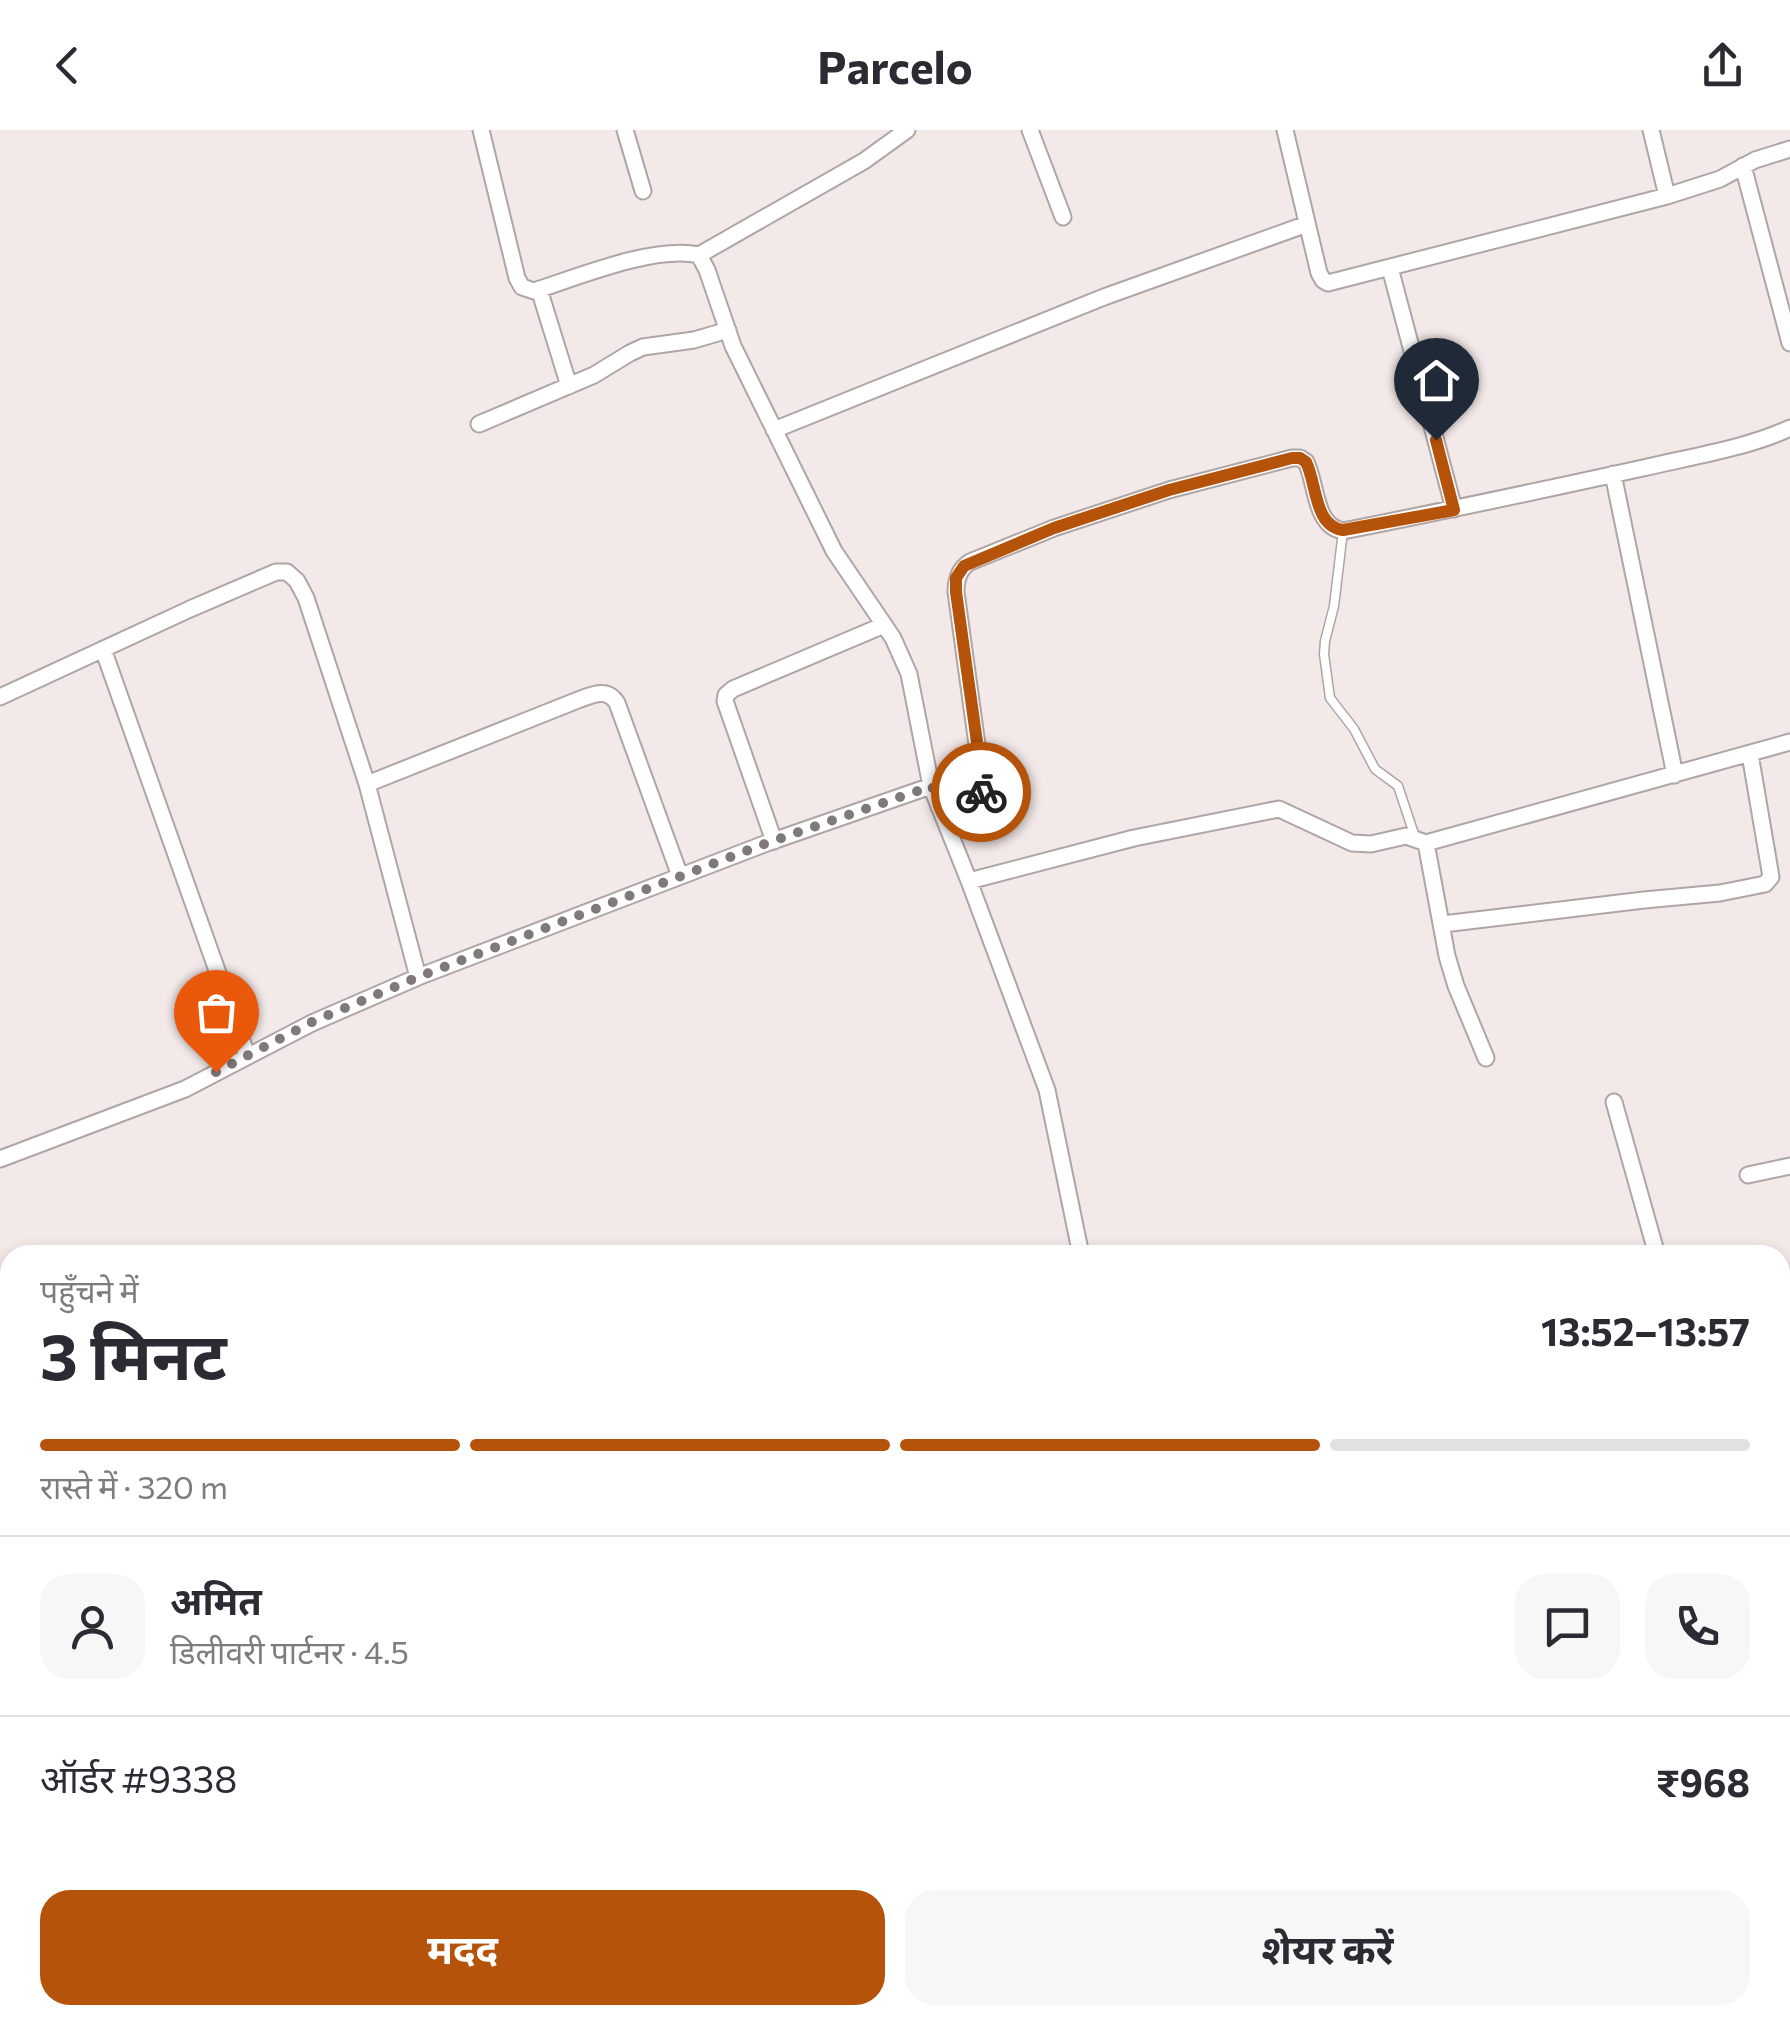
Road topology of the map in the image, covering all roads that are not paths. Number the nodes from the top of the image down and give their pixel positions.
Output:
1 (481, 130) edge
2 (625, 130) edge
3 (907, 130) edge
4 (1030, 130) edge
5 (1286, 130) edge
6 (1651, 130) edge
7 (1790, 149) edge
8 (1743, 166) junction
9 (644, 191) dead end
10 (1667, 196) junction
11 (1063, 217) dead end
12 (1307, 224) junction
13 (699, 255) junction
14 (1390, 268) junction
15 (539, 289) junction
16 (728, 330) junction
17 (1790, 342) edge
18 (569, 386) junction
19 (480, 424) dead end
20 (1790, 428) edge
21 (774, 430) junction
22 (1613, 474) junction
23 (1454, 510) junction
24 (1343, 530) junction
25 (884, 625) junction
26 (103, 649) junction
27 (0, 697) edge
28 (1790, 742) edge
29 (1750, 754) junction
30 (1674, 774) junction
31 (367, 784) junction
32 (932, 786) junction
33 (939, 807) junction
34 (774, 840) junction
35 (1421, 842) junction
36 (680, 876) junction
37 (970, 881) junction
38 (1443, 924) junction
39 (418, 977) junction
40 (247, 1055) junction
41 (1486, 1058) dead end
42 (1614, 1102) dead end
43 (0, 1159) edge
44 (1790, 1166) edge
45 (1748, 1175) dead end
46 (1079, 1245) edge
47 (1653, 1245) edge

1 - 15 street
2 - 9 street
3 - 13 street
4 - 11 street
5 - 12 street
6 - 10 street
7 - 8 street
8 - 10 street
8 - 17 street
10 - 14 street
12 - 14 street
12 - 21 street
13 - 15 street
13 - 16 street
14 - 23 street
15 - 18 street
16 - 18 street
16 - 21 street
18 - 19 street
20 - 22 street
21 - 25 street
22 - 23 street
22 - 30 street
23 - 24 street
24 - 33 street
24 - 35 lane
25 - 32 street
25 - 34 street
26 - 27 street
26 - 31 street
26 - 40 street
28 - 29 street
29 - 30 street
29 - 38 street
30 - 35 street
31 - 36 street
31 - 39 street
32 - 33 street
32 - 34 street
33 - 37 street
34 - 36 street
35 - 37 street
35 - 38 street
36 - 39 street
37 - 46 street
38 - 41 street
39 - 40 street
40 - 43 street
42 - 47 street
44 - 45 street

